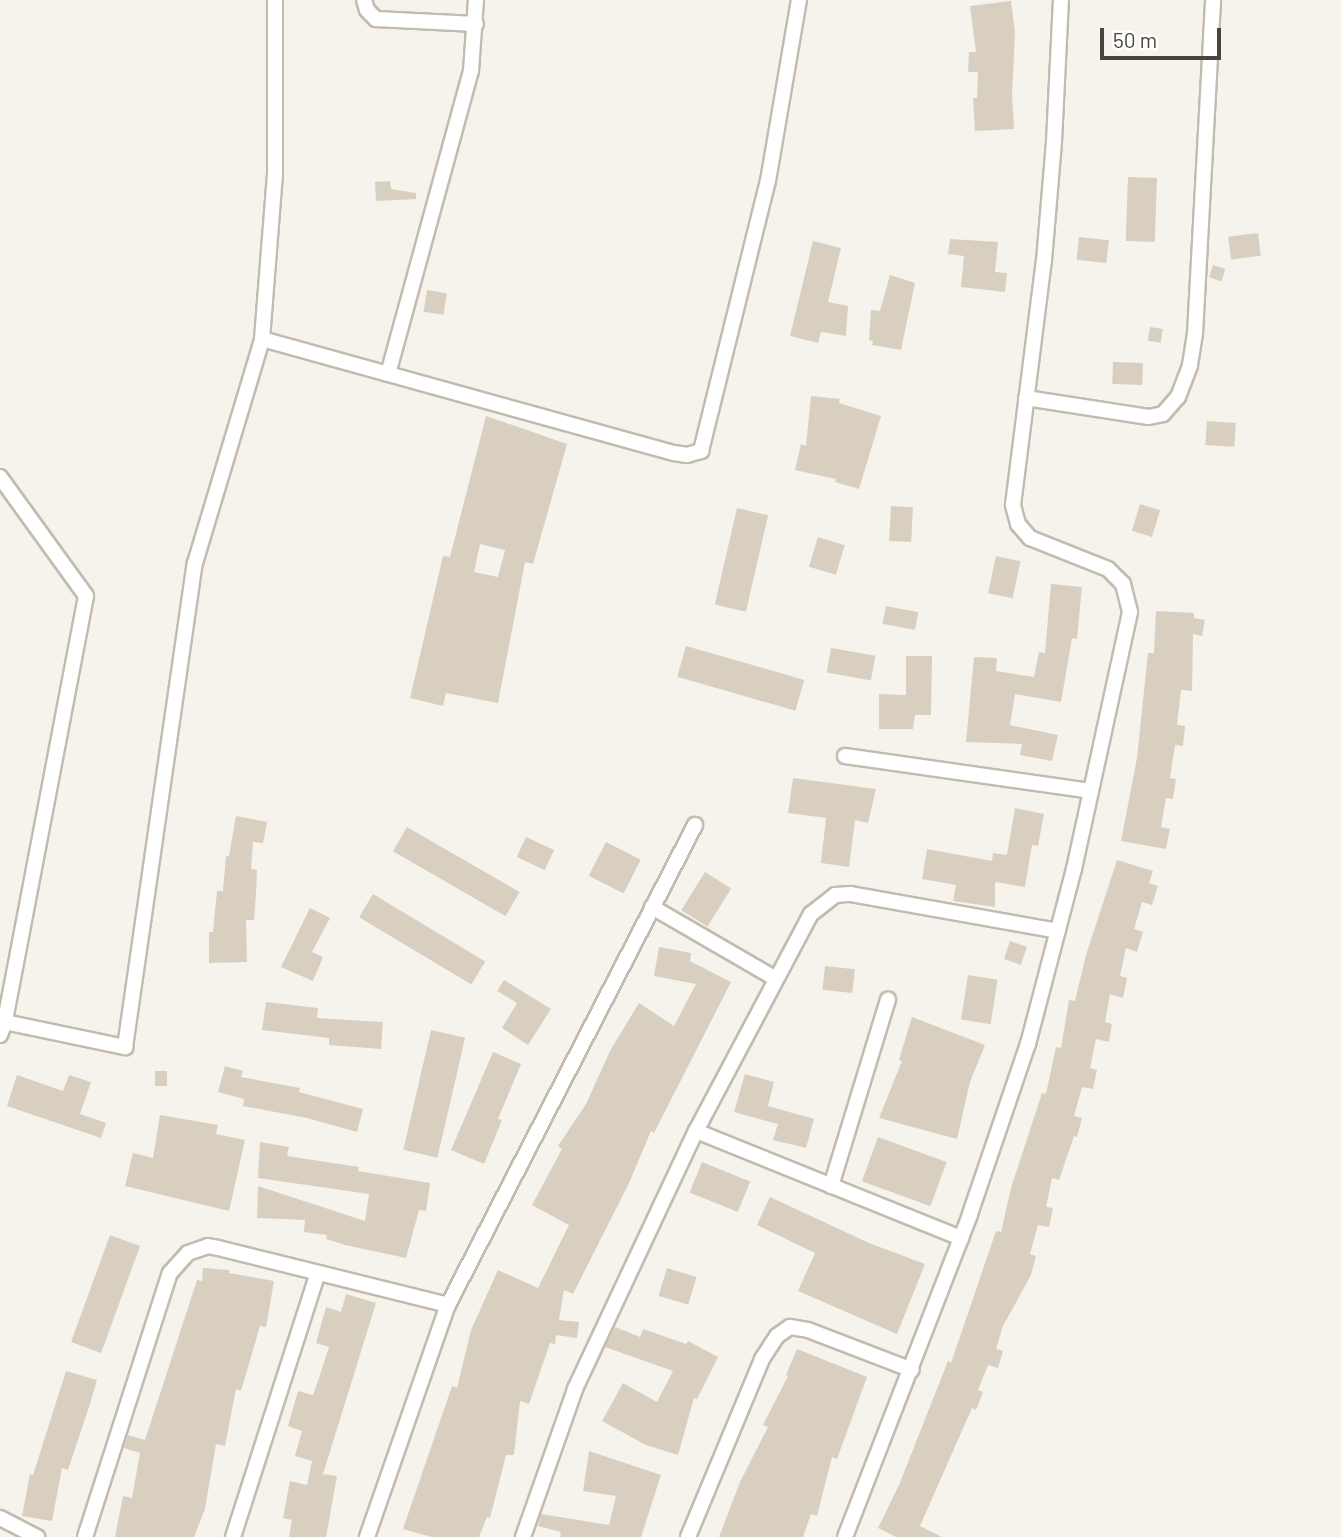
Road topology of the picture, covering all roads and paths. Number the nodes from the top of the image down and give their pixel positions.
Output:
1 (275, 0) edge
2 (364, 0) edge
3 (476, 0) edge
4 (799, 0) edge
5 (1061, 0) edge
6 (1213, 0) edge
7 (476, 24) junction
8 (262, 339) junction
9 (388, 374) junction
10 (1026, 398) junction
11 (0, 477) edge
12 (845, 756) dead end
13 (1091, 792) junction
14 (695, 825) dead end
15 (652, 907) junction
16 (1058, 931) junction
17 (776, 979) junction
18 (888, 999) dead end
19 (2, 1028) edge
20 (696, 1131) junction
21 (831, 1186) junction
22 (961, 1238) junction
23 (318, 1273) junction
24 (448, 1305) junction
25 (912, 1370) junction
26 (0, 1518) edge
27 (37, 1537) edge
28 (85, 1537) edge
29 (233, 1537) edge
30 (368, 1537) edge
31 (523, 1537) edge
32 (688, 1537) edge
33 (845, 1537) edge

1 - 8 street
2 - 7 street
3 - 7 street
4 - 9 street
5 - 10 street
6 - 10 street
7 - 9 street
8 - 9 street
8 - 19 street
10 - 13 street
11 - 19 street
12 - 13 street
13 - 16 street
14 - 15 street
15 - 17 street
15 - 24 street
16 - 17 street
16 - 22 street
17 - 20 street
18 - 21 street
20 - 21 street
20 - 31 street
21 - 22 street
22 - 25 street
23 - 24 street
23 - 28 street
23 - 29 street
24 - 30 street
25 - 32 street
25 - 33 street
26 - 27 street

